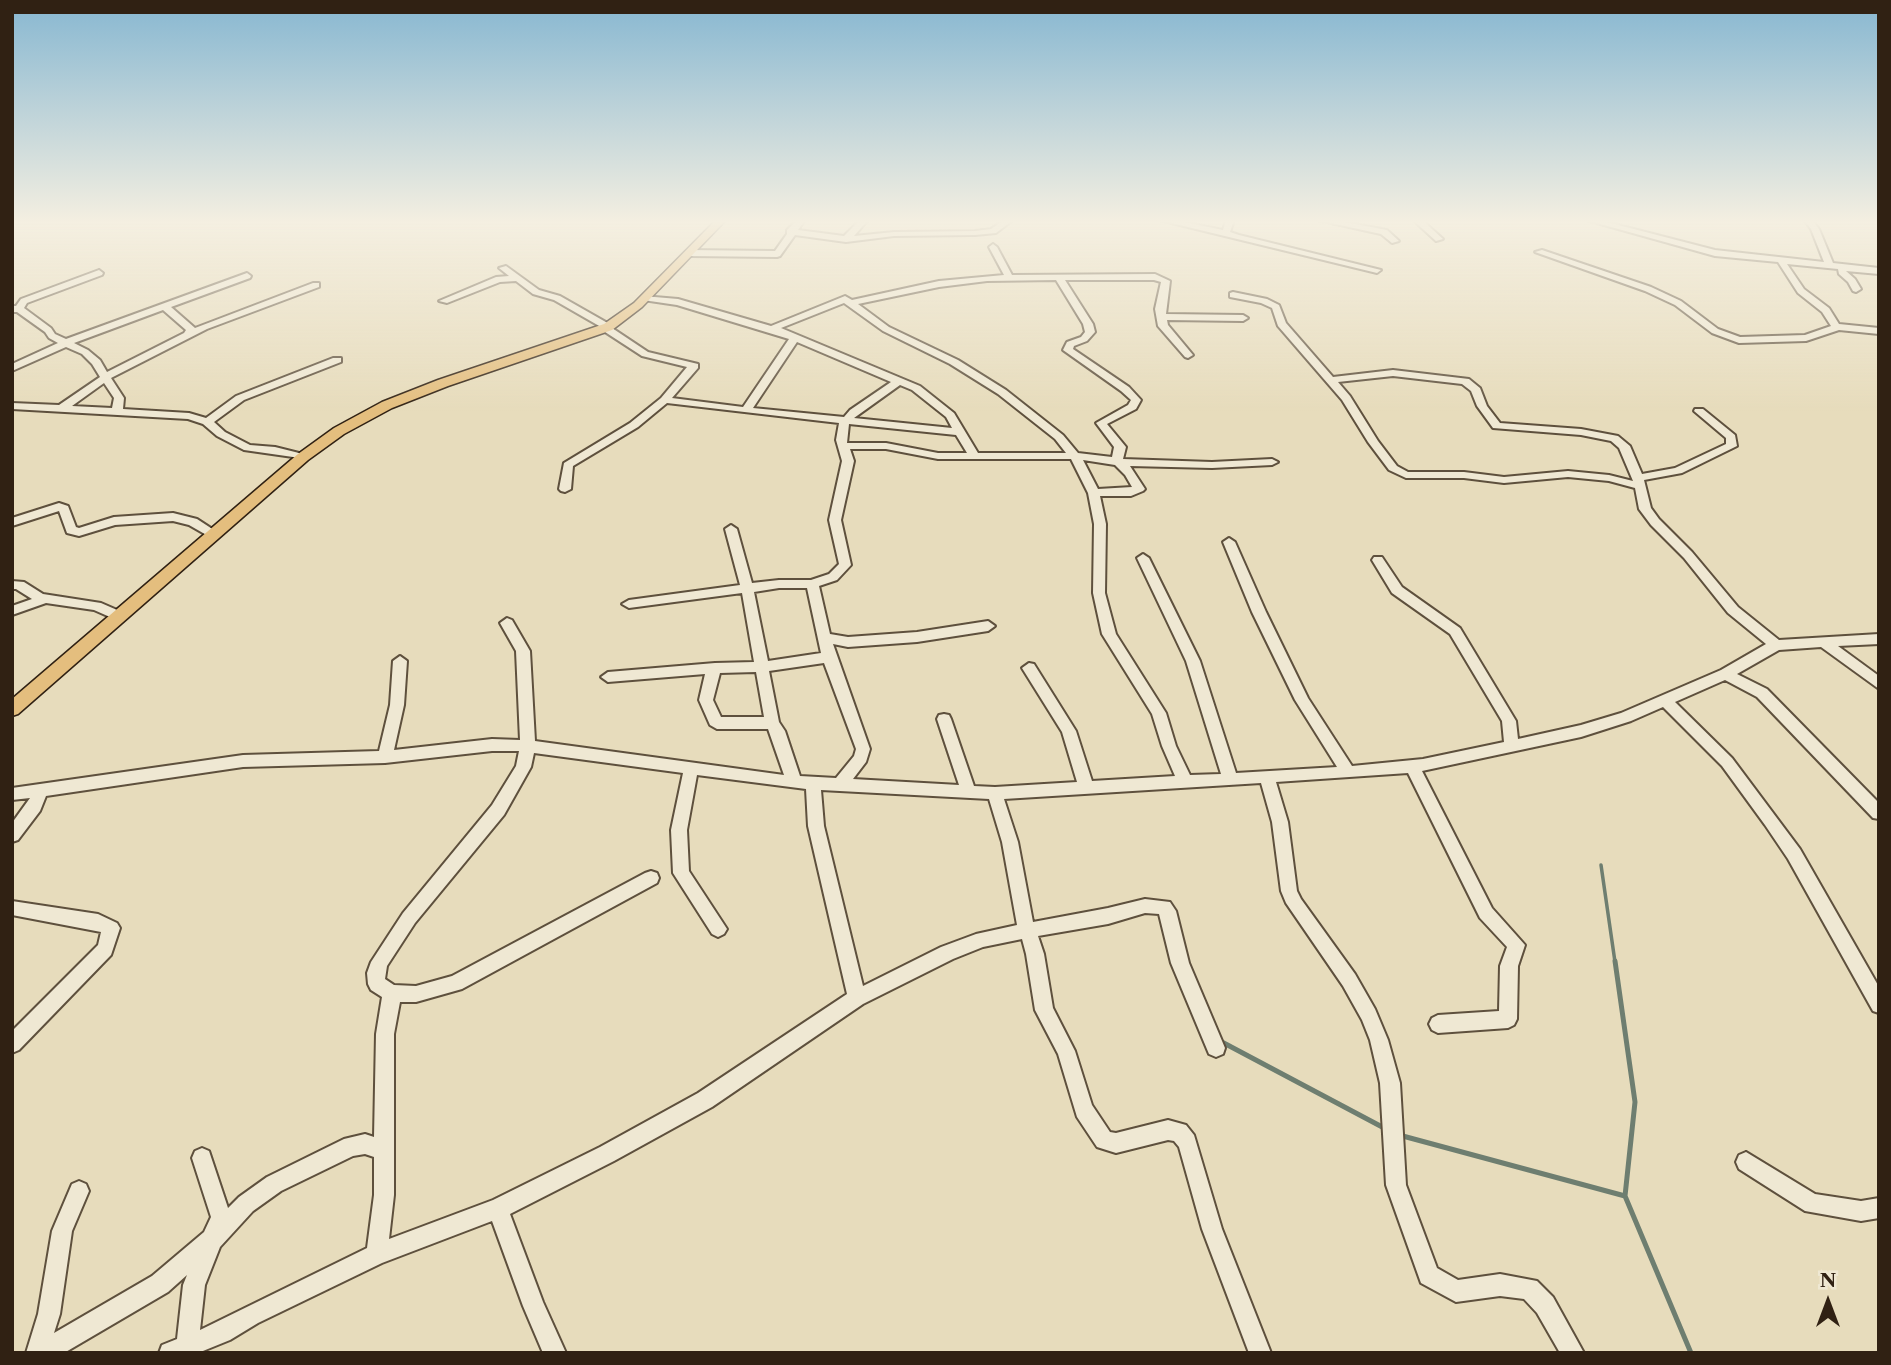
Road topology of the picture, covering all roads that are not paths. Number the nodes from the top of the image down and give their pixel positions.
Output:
1 (70, 284) edge
2 (226, 284) edge
3 (487, 284) edge
4 (522, 284) edge
5 (660, 284) edge
6 (943, 284) edge
7 (1063, 284) edge
8 (1165, 284) edge
9 (1632, 284) edge
10 (1796, 284) edge
11 (1853, 284) edge
12 (316, 285) dead end
13 (1856, 289) dead end
14 (1233, 295) dead end
15 (646, 298) junction
16 (444, 301) dead end
17 (851, 303) junction
18 (164, 307) junction
19 (16, 309) edge
20 (1161, 317) junction
21 (1243, 318) dead end
22 (1837, 325) junction
23 (607, 327) junction
24 (771, 329) junction
25 (1879, 331) edge
26 (187, 335) junction
27 (795, 337) junction
28 (68, 342) junction
29 (1188, 355) dead end
30 (337, 360) dead end
31 (12, 369) edge
32 (105, 377) junction
33 (1332, 380) junction
34 (899, 381) junction
35 (665, 400) junction
36 (12, 406) edge
37 (27, 407) junction
38 (61, 409) junction
39 (746, 411) junction
40 (1699, 411) dead end
41 (117, 412) junction
42 (12, 416) edge
43 (845, 420) junction
44 (207, 422) junction
45 (961, 432) junction
46 (843, 446) junction
47 (974, 456) junction
48 (1075, 456) junction
49 (303, 457) junction
50 (1117, 460) junction
51 (1272, 463) dead end
52 (1639, 482) junction
53 (565, 489) dead end
54 (1094, 493) junction
55 (12, 522) edge
56 (731, 529) dead end
57 (214, 534) junction
58 (1229, 542) dead end
59 (1143, 558) dead end
60 (1378, 560) dead end
61 (811, 584) junction
62 (12, 585) edge
63 (747, 587) junction
64 (45, 599) junction
65 (629, 604) dead end
66 (12, 611) edge
67 (119, 616) junction
68 (507, 622) dead end
69 (988, 626) dead end
70 (823, 637) junction
71 (1878, 640) edge
72 (1822, 641) junction
73 (1776, 645) junction
74 (829, 657) junction
75 (400, 661) dead end
76 (762, 667) junction
77 (715, 668) junction
78 (1029, 668) dead end
79 (1726, 674) junction
80 (608, 677) dead end
81 (1879, 684) edge
82 (1665, 700) junction
83 (12, 709) edge
84 (944, 719) dead end
85 (772, 723) junction
86 (528, 746) junction
87 (1512, 747) junction
88 (385, 757) junction
89 (1412, 766) junction
90 (691, 769) junction
91 (1348, 772) junction
92 (1266, 776) junction
93 (1230, 778) junction
94 (794, 782) junction
95 (1185, 782) junction
96 (813, 783) junction
97 (841, 783) junction
98 (1086, 788) junction
99 (41, 790) junction
100 (969, 792) junction
101 (995, 793) junction
102 (12, 794) edge
103 (1879, 813) edge
104 (12, 835) edge
105 (651, 878) dead end
106 (12, 908) edge
107 (718, 929) dead end
108 (1027, 931) junction
109 (392, 993) junction
110 (857, 998) junction
111 (1879, 1005) edge
112 (1438, 1024) dead end
113 (12, 1044) edge
114 (1216, 1048) dead end
115 (383, 1149) junction
116 (202, 1158) dead end
117 (1746, 1162) dead end
118 (79, 1191) dead end
119 (1879, 1208) edge
120 (498, 1209) junction
121 (215, 1237) junction
122 (377, 1254) junction
123 (179, 1349) edge
124 (40, 1353) edge
125 (555, 1353) edge
126 (1260, 1353) edge
127 (1573, 1353) edge

1 - 19 street
2 - 18 street
3 - 16 street
4 - 23 street
5 - 15 main road
6 - 17 street
7 - 50 street
8 - 20 street
9 - 22 street
10 - 22 street
11 - 13 street
12 - 26 street
14 - 33 street
15 - 23 main road
15 - 24 street
17 - 24 street
17 - 48 street
18 - 26 street
18 - 28 street
19 - 28 street
20 - 21 street
20 - 29 street
22 - 25 street
23 - 35 street
23 - 49 main road
24 - 27 street
26 - 32 street
27 - 34 street
27 - 39 street
28 - 31 street
28 - 32 street
30 - 44 street
32 - 38 street
32 - 41 street
33 - 52 street
33 - 52 street
34 - 43 street
34 - 45 street
35 - 39 street
35 - 53 street
36 - 37 street
37 - 38 street
37 - 42 street
38 - 41 street
39 - 43 street
40 - 52 street
41 - 44 street
43 - 45 street
43 - 46 street
44 - 49 street
45 - 47 street
46 - 47 street
46 - 61 street
47 - 48 street
48 - 50 street
48 - 54 street
49 - 57 main road
50 - 51 street
50 - 54 street
52 - 73 street
54 - 95 street
55 - 57 street
56 - 63 street
57 - 67 main road
58 - 91 street
59 - 93 street
60 - 87 street
61 - 63 street
61 - 70 street
62 - 64 street
63 - 65 street
63 - 76 street
64 - 66 street
64 - 67 street
67 - 83 main road
68 - 86 street
69 - 70 street
70 - 74 street
71 - 72 street
72 - 73 street
72 - 81 street
73 - 79 street
74 - 76 street
74 - 97 street
75 - 88 street
76 - 77 street
76 - 85 street
77 - 80 street
77 - 85 street
78 - 98 street
79 - 82 street
79 - 103 street
82 - 87 street
82 - 111 street
84 - 100 street
85 - 94 street
86 - 88 street
86 - 90 street
86 - 109 street
87 - 89 street
88 - 99 street
89 - 91 street
89 - 112 street
90 - 94 street
90 - 107 street
91 - 92 street
92 - 93 street
92 - 127 street
93 - 95 street
94 - 96 street
95 - 98 street
96 - 97 street
96 - 110 street
97 - 100 street
98 - 101 street
99 - 102 street
99 - 104 street
100 - 101 street
101 - 108 street
105 - 109 street
106 - 113 street
108 - 110 street
108 - 114 street
108 - 126 street
109 - 115 street
110 - 120 street
115 - 121 street
115 - 122 street
116 - 121 street
117 - 119 street
118 - 124 street
120 - 122 street
120 - 125 street
121 - 123 street
121 - 124 street
122 - 123 street

